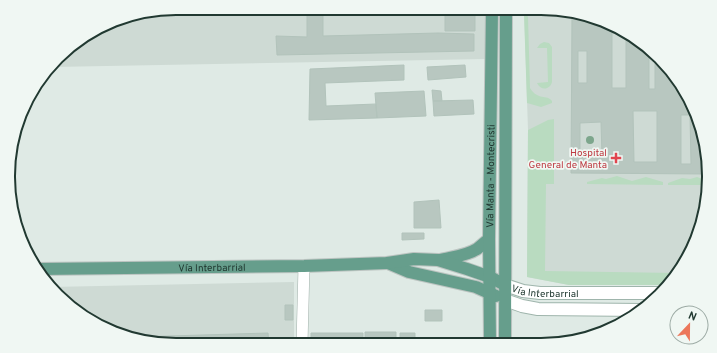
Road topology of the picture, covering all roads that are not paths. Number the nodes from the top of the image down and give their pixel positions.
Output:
1 (492, 15) edge
2 (506, 15) edge
3 (489, 238) junction
4 (438, 260) junction
5 (387, 263) junction
6 (304, 266) junction
7 (44, 269) edge
8 (490, 277) junction
9 (505, 285) junction
10 (489, 293) junction
11 (653, 293) edge
12 (505, 300) junction
13 (632, 310) edge
14 (302, 338) edge
15 (490, 338) edge
16 (505, 338) edge

1 - 3 main road, Vía Manta - Montecristi
2 - 9 main road, Vía Manta - Montecristi
3 - 4 main road
3 - 8 main road, Vía Manta - Montecristi
4 - 5 main road, Vía Interbarrial
4 - 8 main road, Vía Interbarrial
5 - 6 main road, Vía Interbarrial
5 - 10 main road, Vía Interbarrial
6 - 7 main road, Vía Interbarrial
6 - 14 street
8 - 9 main road, Vía Interbarrial
8 - 10 main road, Vía Manta - Montecristi
9 - 11 main road, Vía Interbarrial
9 - 12 main road, Vía Manta - Montecristi
10 - 12 main road, Vía Interbarrial
10 - 15 main road, Vía Manta - Montecristi
12 - 13 main road, Vía Interbarrial
12 - 16 main road, Vía Manta - Montecristi

